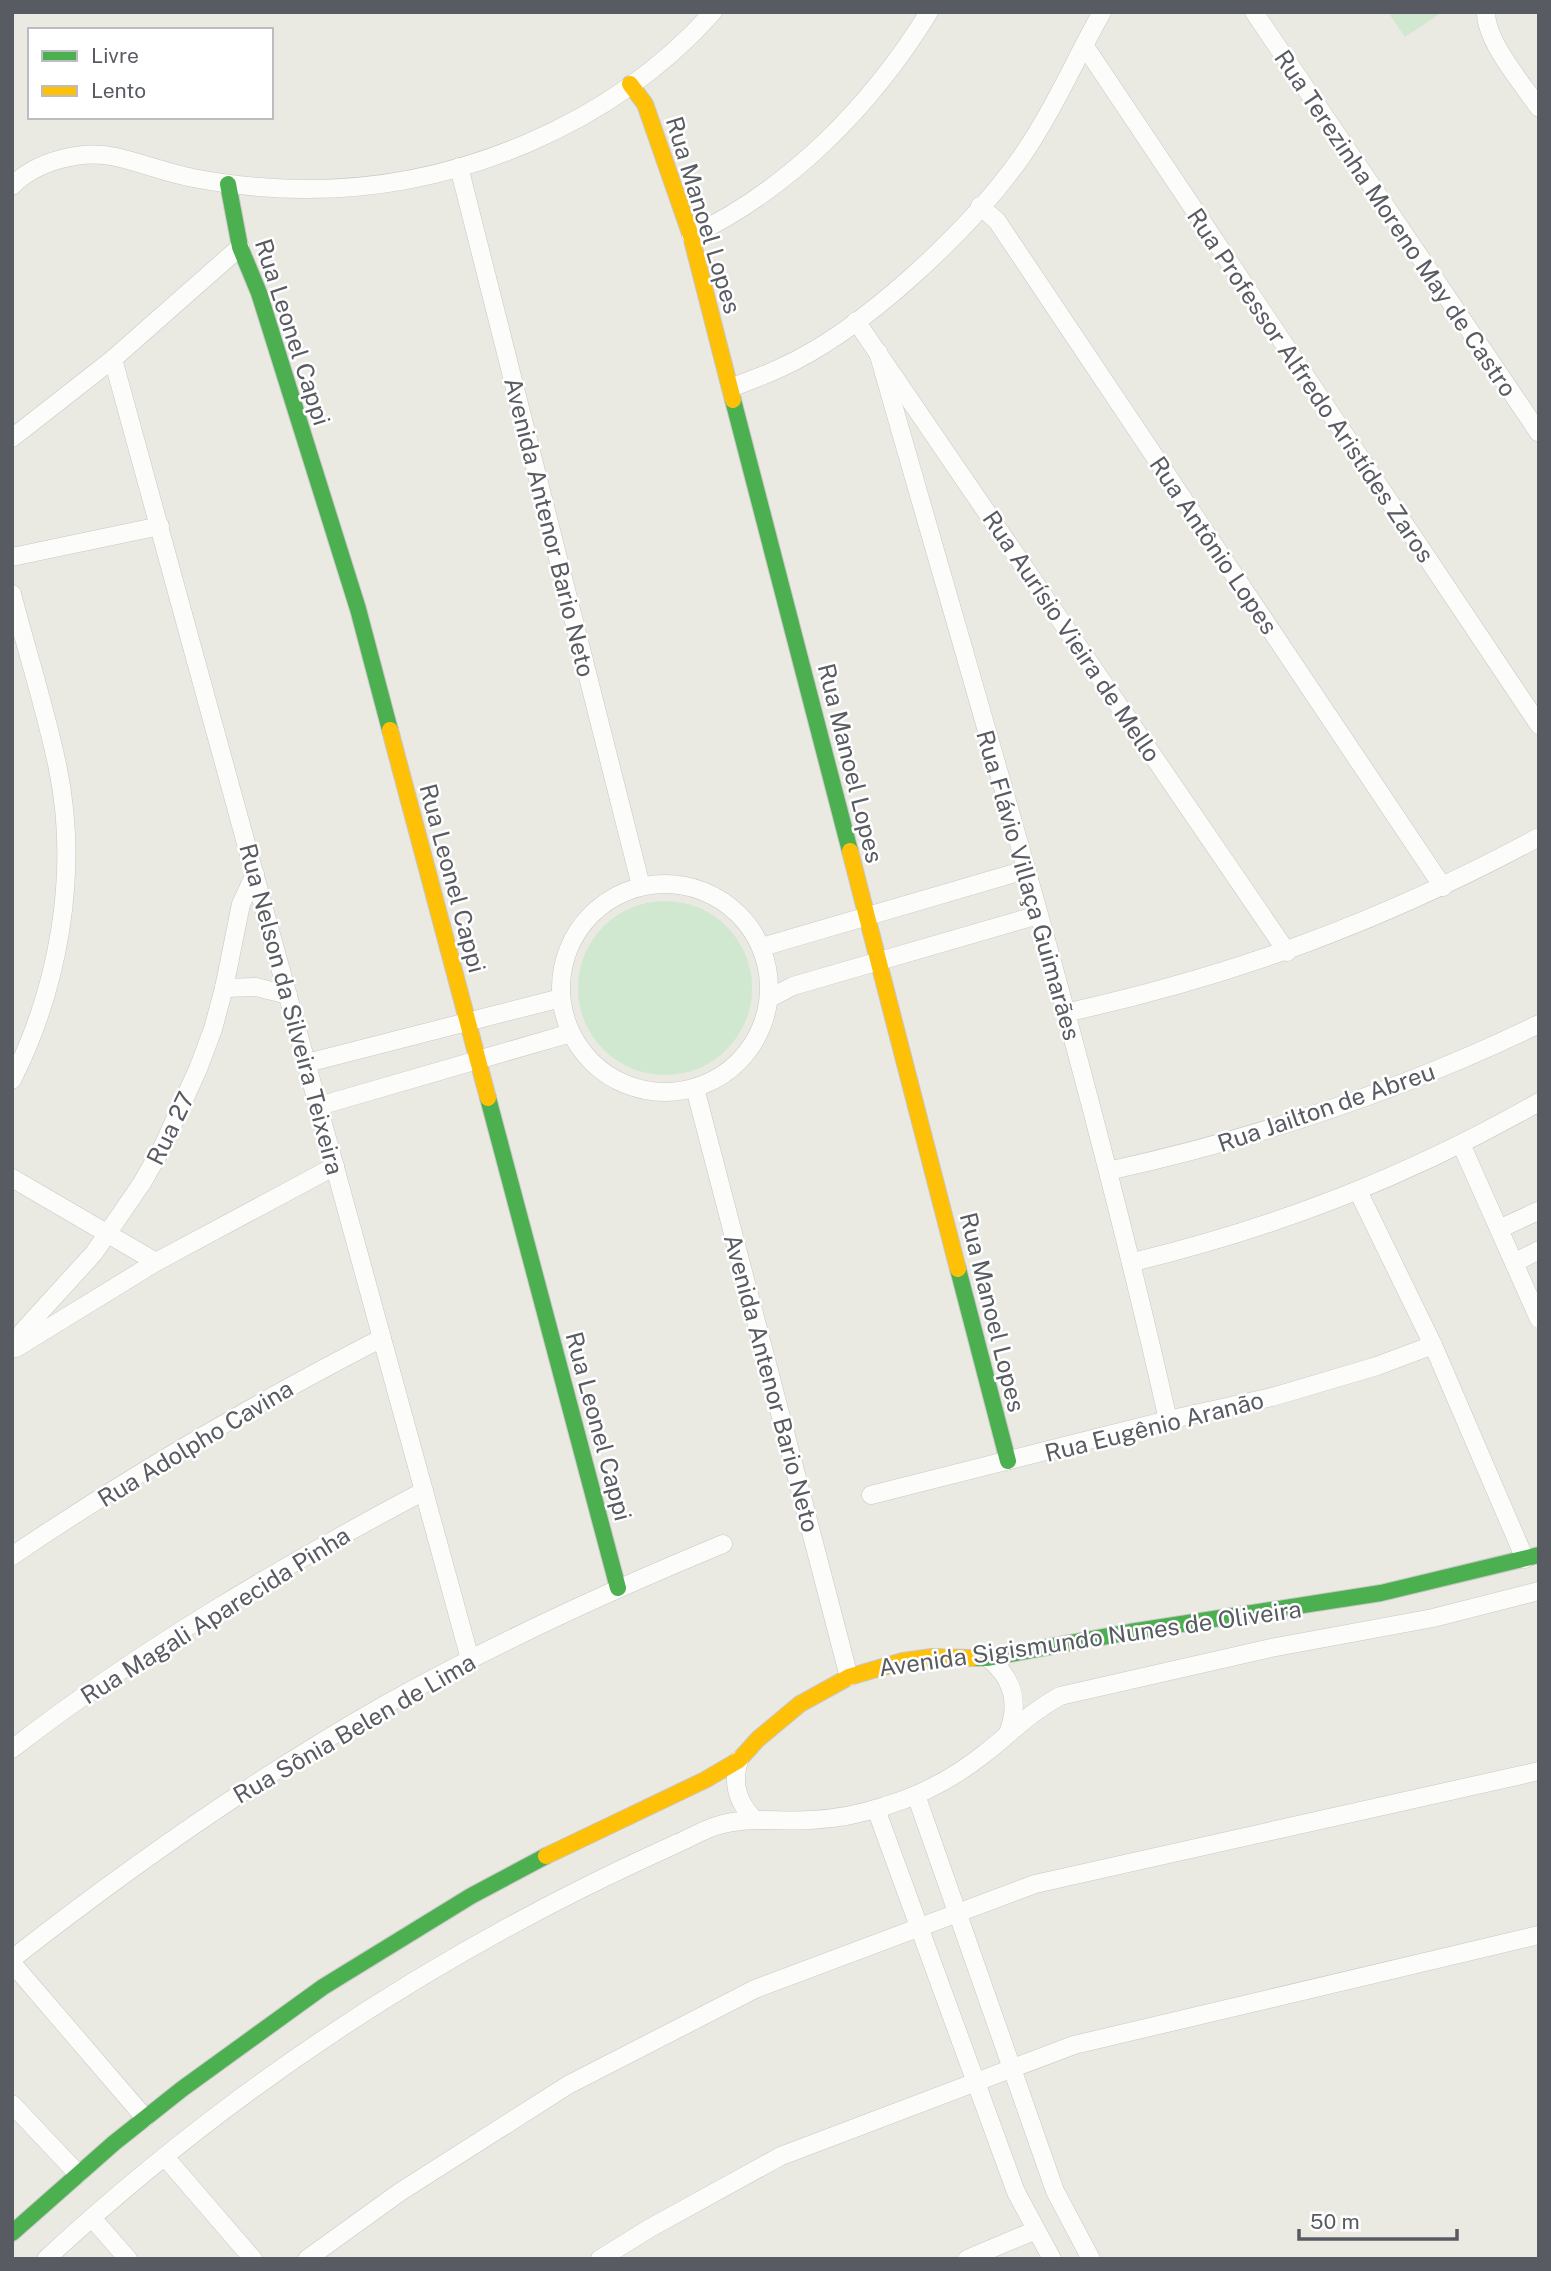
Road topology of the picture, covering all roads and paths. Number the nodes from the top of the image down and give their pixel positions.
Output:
1 (713, 12) edge
2 (929, 12) edge
3 (1102, 12) edge
4 (1254, 12) edge
5 (1486, 12) edge
6 (1084, 45) junction
7 (630, 84) junction
8 (1539, 108) edge
9 (459, 167) junction
10 (228, 184) junction
11 (12, 186) edge
12 (980, 206) junction
13 (691, 236) junction
14 (240, 247) junction
15 (856, 321) junction
16 (878, 352) junction
17 (113, 359) junction
18 (731, 388) junction
19 (1539, 433) edge
20 (12, 438) edge
21 (160, 526) junction
22 (12, 557) edge
23 (12, 594) edge
24 (1539, 725) edge
25 (1539, 837) edge
26 (1026, 870) junction
27 (255, 874) junction
28 (641, 886) junction
29 (1443, 887) junction
30 (1038, 915) junction
31 (867, 916) junction
32 (762, 947) junction
33 (1287, 951) junction
34 (878, 961) junction
35 (224, 988) junction
36 (288, 995) junction
37 (561, 998) junction
38 (770, 998) junction
39 (1065, 1013) junction
40 (468, 1022) junction
41 (1539, 1024) edge
42 (571, 1033) junction
43 (478, 1060) junction
44 (307, 1063) junction
45 (12, 1080) edge
46 (695, 1088) junction
47 (1539, 1102) edge
48 (319, 1106) junction
49 (1461, 1144) junction
50 (335, 1166) junction
51 (1108, 1171) junction
52 (12, 1178) edge
53 (1358, 1191) junction
54 (1539, 1211) edge
55 (1499, 1229) junction
56 (108, 1234) junction
57 (1539, 1250) edge
58 (156, 1262) junction
59 (1133, 1262) junction
60 (1514, 1264) junction
61 (1539, 1319) edge
62 (382, 1338) junction
63 (1433, 1345) junction
64 (15, 1348) edge
65 (1168, 1420) junction
66 (1007, 1461) junction
67 (424, 1491) junction
68 (871, 1495) dead end
69 (723, 1544) dead end
70 (12, 1556) edge
71 (1532, 1557) edge
72 (618, 1588) junction
73 (1539, 1591) edge
74 (988, 1658) junction
75 (470, 1659) junction
76 (849, 1677) junction
77 (1008, 1733) junction
78 (12, 1749) edge
79 (739, 1760) junction
80 (1539, 1771) edge
81 (916, 1795) junction
82 (876, 1809) junction
83 (754, 1819) junction
84 (957, 1912) junction
85 (919, 1927) junction
86 (1539, 1935) edge
87 (12, 1961) edge
88 (1012, 2069) junction
89 (976, 2082) junction
90 (12, 2104) edge
91 (145, 2118) junction
92 (165, 2157) junction
93 (78, 2175) junction
94 (92, 2218) junction
95 (1036, 2230) junction
96 (12, 2233) edge
97 (46, 2259) edge
98 (128, 2259) edge
99 (253, 2259) edge
100 (307, 2259) edge
101 (600, 2259) edge
102 (967, 2259) edge
103 (1052, 2259) edge
104 (1091, 2259) edge

1 - 7 street
2 - 13 street
3 - 6 street
4 - 19 street, Rua Terezinha Moreno May de Castro
5 - 8 street
6 - 12 street
6 - 24 street, Rua Professor Alfredo Aristídes Zaros
7 - 9 street
7 - 13 street, Rua Manoel Lopes
9 - 10 street
9 - 28 street, Avenida Antenor Bario Neto
10 - 11 street
10 - 14 street, Rua Leonel Cappi
12 - 15 street
12 - 29 street, Rua Antônio Lopes
13 - 18 street, Rua Manoel Lopes
14 - 17 street
14 - 40 street, Rua Leonel Cappi
15 - 16 street, Rua Aurísio Vieira de Mello
15 - 18 street
16 - 26 street, Rua Flávio Villaça Guimarães
16 - 33 street, Rua Aurísio Vieira de Mello
17 - 20 street
17 - 21 street, Rua Nelson da Silveira Teixeira
18 - 31 street, Rua Manoel Lopes
21 - 22 street
21 - 27 street, Rua Nelson da Silveira Teixeira
23 - 45 street
25 - 29 street
26 - 30 street, Rua Flávio Villaça Guimarães
26 - 31 street
27 - 35 street, Rua 27
27 - 36 street, Rua Nelson da Silveira Teixeira
28 - 32 street
28 - 37 street
29 - 33 street
30 - 34 street
30 - 39 street, Rua Flávio Villaça Guimarães
31 - 32 street
31 - 34 street, Rua Manoel Lopes
32 - 38 street
33 - 39 street
34 - 38 street
34 - 66 street, Rua Manoel Lopes
35 - 36 street
35 - 56 street, Rua 27
36 - 44 street, Rua Nelson da Silveira Teixeira
37 - 40 street
37 - 42 street
38 - 46 street
39 - 51 street, Rua Flávio Villaça Guimarães
40 - 43 street, Rua Leonel Cappi
40 - 44 street
41 - 51 street, Rua Jailton de Abreu
42 - 43 street
42 - 46 street
43 - 48 street
43 - 72 street, Rua Leonel Cappi
44 - 48 street, Rua Nelson da Silveira Teixeira
46 - 76 street, Avenida Antenor Bario Neto
47 - 49 street
48 - 50 street, Rua Nelson da Silveira Teixeira
49 - 53 street
49 - 55 street
50 - 58 street
50 - 62 street, Rua Nelson da Silveira Teixeira
51 - 59 street, Rua Flávio Villaça Guimarães
52 - 56 street
53 - 59 street
53 - 63 street
54 - 55 street
55 - 60 street
56 - 58 street
56 - 64 street, Rua 27
57 - 60 street
58 - 64 street
59 - 65 street, Rua Flávio Villaça Guimarães
60 - 61 street
62 - 67 street, Rua Nelson da Silveira Teixeira
62 - 70 street, Rua Adolpho Cavina
63 - 65 street, Rua Eugênio Aranão
63 - 71 street
65 - 66 street, Rua Eugênio Aranão
66 - 68 street, Rua Eugênio Aranão
67 - 75 street, Rua Nelson da Silveira Teixeira
67 - 78 street, Rua Magali Aparecida Pinha
69 - 72 street, Rua Sônia Belen de Lima
71 - 74 street, Avenida Sigismundo Nunes de Oliveira
72 - 75 street, Rua Sônia Belen de Lima
73 - 77 street, Avenida Sigismundo Nunes de Oliveira
74 - 76 street, Avenida Sigismundo Nunes de Oliveira
74 - 77 street
75 - 87 street, Rua Sônia Belen de Lima
76 - 79 street, Avenida Sigismundo Nunes de Oliveira
77 - 81 street, Avenida Sigismundo Nunes de Oliveira
79 - 83 street
79 - 91 street, Avenida Sigismundo Nunes de Oliveira
80 - 84 street
81 - 82 street, Avenida Sigismundo Nunes de Oliveira
81 - 84 street
82 - 83 street, Avenida Sigismundo Nunes de Oliveira
82 - 85 street
83 - 92 street, Avenida Sigismundo Nunes de Oliveira
84 - 85 street
84 - 88 street
85 - 89 street
85 - 100 street
86 - 88 street
87 - 91 street
88 - 89 street
88 - 104 street
89 - 95 street
89 - 101 street
90 - 93 street
91 - 93 street, Avenida Sigismundo Nunes de Oliveira
92 - 94 street, Avenida Sigismundo Nunes de Oliveira
92 - 99 street
93 - 96 street, Avenida Sigismundo Nunes de Oliveira
94 - 97 street, Avenida Sigismundo Nunes de Oliveira
94 - 98 street
95 - 102 street
95 - 103 street

